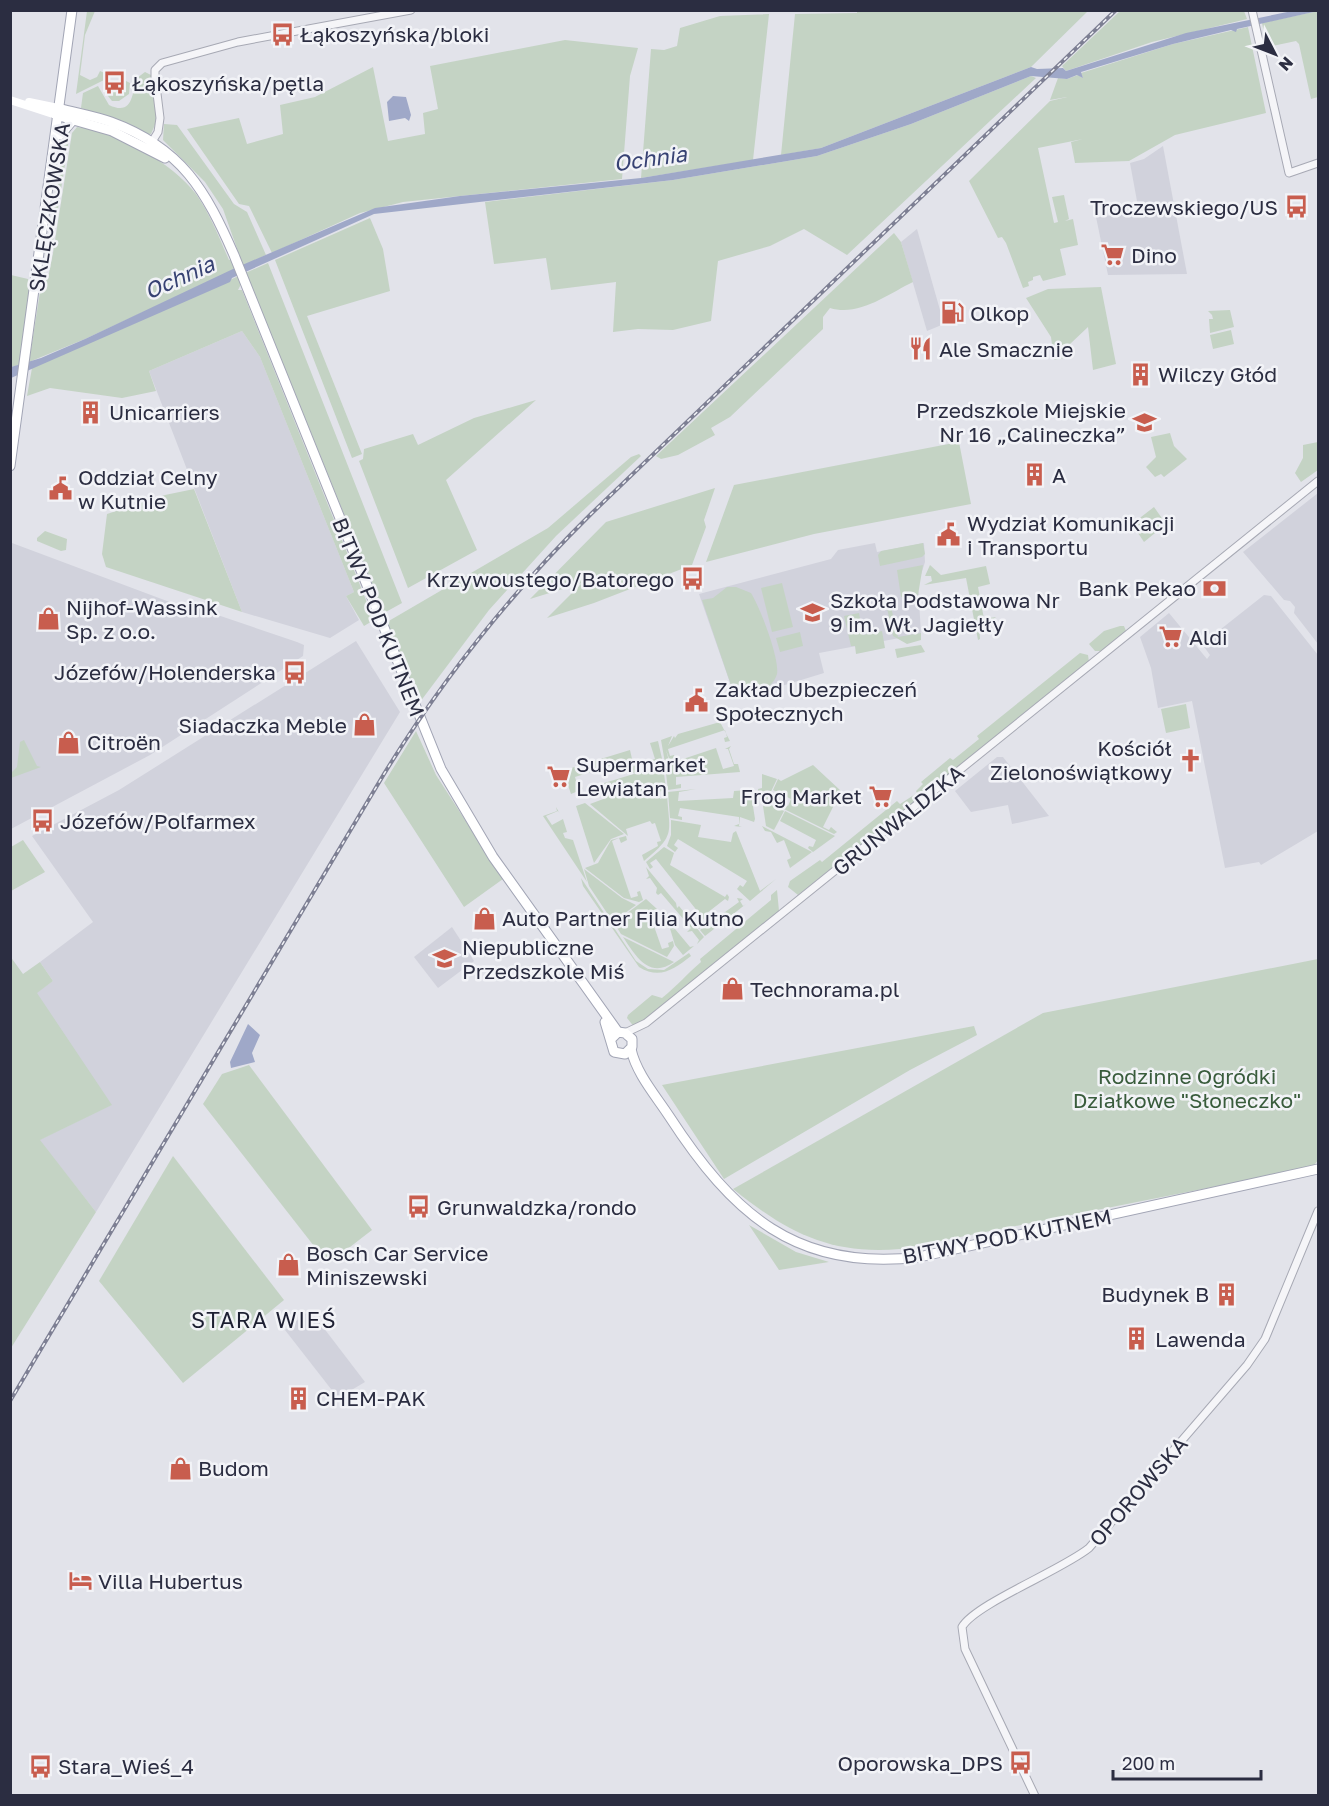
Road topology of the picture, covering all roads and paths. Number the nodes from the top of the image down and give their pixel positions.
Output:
1 (72, 10) edge
2 (77, 10) edge
3 (411, 10) edge
4 (1252, 10) edge
5 (11, 101) edge
6 (65, 114) junction
7 (150, 145) junction
8 (1318, 163) edge
9 (33, 304) junction
10 (10, 466) edge
11 (1318, 481) edge
12 (646, 1023) junction
13 (618, 1035) junction
14 (632, 1046) junction
15 (622, 1055) junction
16 (644, 1078) junction
17 (1318, 1169) edge
18 (1299, 1175) junction
19 (1318, 1175) edge
20 (1318, 1211) edge
21 (1035, 1796) edge

1 - 6 main road
2 - 6 main road
3 - 7 street
4 - 8 street
5 - 6 main road
6 - 7 main road, BITWY POD KUTNEM
6 - 9 main road, SKLĘCZKOWSKA
6 - 9 main road, SKLĘCZKOWSKA
7 - 13 main road, BITWY POD KUTNEM
9 - 10 main road, SKLĘCZKOWSKA
11 - 12 street, GRUNWALDZKA
12 - 13 street, GRUNWALDZKA
12 - 14 street, GRUNWALDZKA
13 - 14 main road, BITWY POD KUTNEM
13 - 15 main road, BITWY POD KUTNEM
14 - 15 main road
14 - 16 main road, BITWY POD KUTNEM
15 - 16 main road, BITWY POD KUTNEM
16 - 18 main road, BITWY POD KUTNEM
17 - 18 main road, BITWY POD KUTNEM
18 - 19 main road, BITWY POD KUTNEM
20 - 21 street, OPOROWSKA

